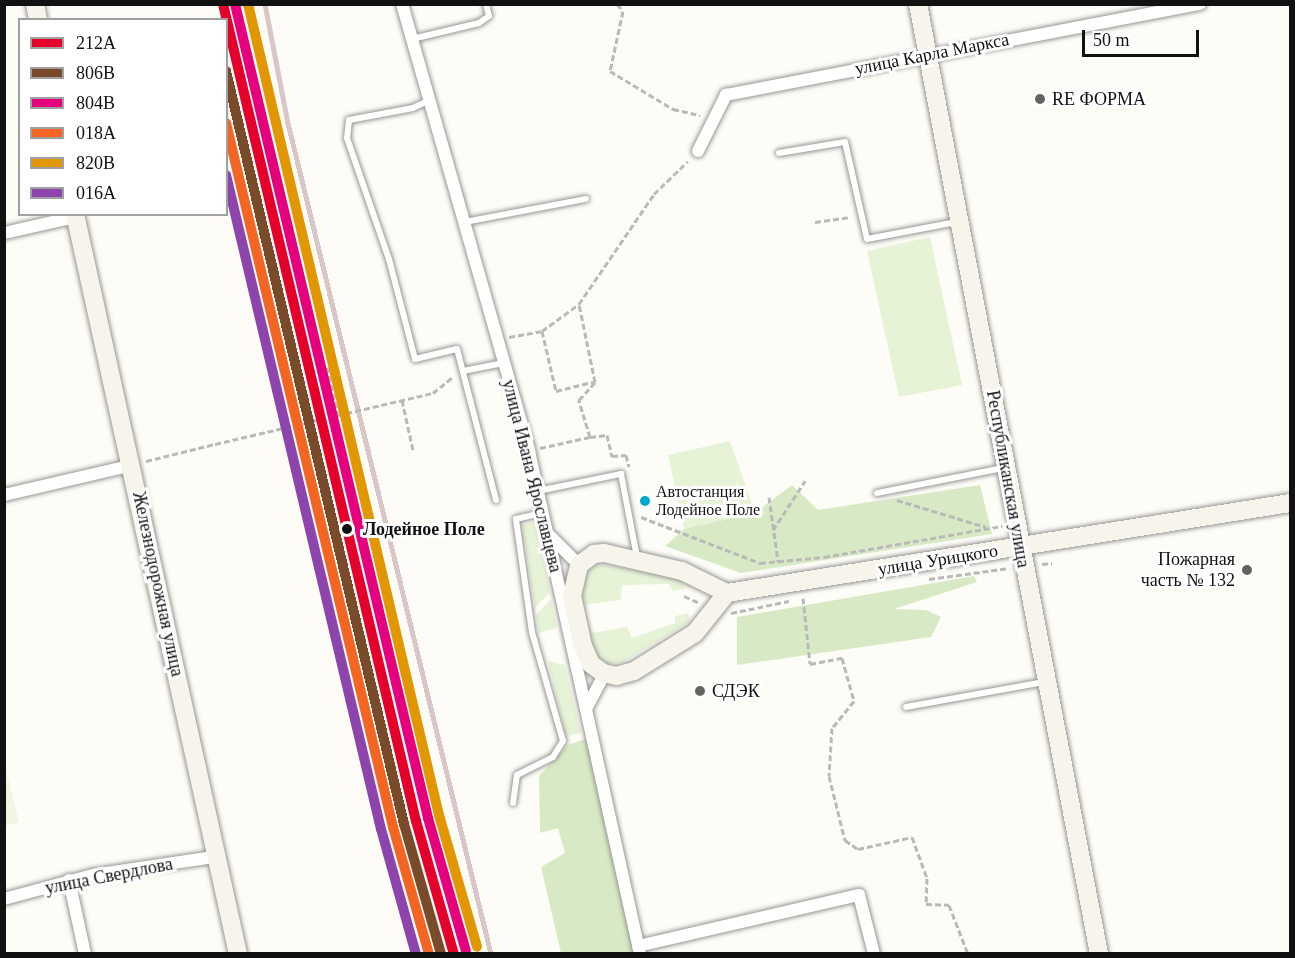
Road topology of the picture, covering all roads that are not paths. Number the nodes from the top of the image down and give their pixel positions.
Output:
1 (402, 4) edge
2 (486, 4) edge
3 (918, 4) edge
4 (1200, 4) edge
5 (412, 39) junction
6 (928, 55) junction
7 (430, 100) junction
8 (698, 151) road end
9 (778, 153) dead end
10 (586, 199) dead end
11 (75, 216) edge
12 (960, 221) junction
13 (465, 222) junction
14 (4, 233) edge
15 (503, 363) junction
16 (463, 372) junction
17 (133, 465) junction
18 (1006, 467) junction
19 (538, 491) junction
20 (877, 493) road end
21 (4, 495) edge
22 (496, 500) dead end
23 (1290, 503) edge
24 (543, 513) junction
25 (548, 533) junction
26 (1020, 546) junction
27 (638, 560) junction
28 (579, 565) junction
29 (727, 593) junction
30 (605, 673) junction
31 (1044, 682) junction
32 (906, 706) dead end
33 (586, 709) junction
34 (513, 803) dead end
35 (214, 857) junction
36 (69, 880) junction
37 (4, 899) edge
38 (639, 950) edge
39 (86, 954) edge
40 (238, 954) edge
41 (874, 954) edge
42 (1099, 954) edge

1 - 5 street, улица Ивана Ярославцева
2 - 5 lane
3 - 6 street, Республиканская улица
4 - 6 street, улица Карла Маркса
5 - 7 street, улица Ивана Ярославцева
6 - 8 street, улица Карла Маркса
6 - 12 street, Республиканская улица
7 - 13 street, улица Ивана Ярославцева
7 - 16 lane
9 - 12 lane
10 - 13 lane
11 - 14 street
11 - 17 street, Железнодорожная улица
12 - 18 street, Республиканская улица
13 - 15 street, улица Ивана Ярославцева
15 - 16 lane
15 - 19 street, улица Ивана Ярославцева
16 - 22 lane
17 - 21 street
17 - 35 street, Железнодорожная улица
18 - 20 lane
18 - 26 street, Республиканская улица
19 - 24 street, улица Ивана Ярославцева
19 - 27 lane
23 - 26 street, улица Урицкого
24 - 25 street, улица Ивана Ярославцева
24 - 34 lane
25 - 28 street
25 - 33 street, улица Ивана Ярославцева
26 - 29 street, улица Урицкого
26 - 31 street, Республиканская улица
27 - 28 street
27 - 29 street
28 - 30 street
29 - 30 street
30 - 33 street
31 - 32 lane
31 - 42 street, Республиканская улица
33 - 38 street, улица Ивана Ярославцева
35 - 36 street, улица Свердлова
35 - 40 street, Железнодорожная улица
36 - 37 street, улица Свердлова
36 - 39 street
38 - 41 street

